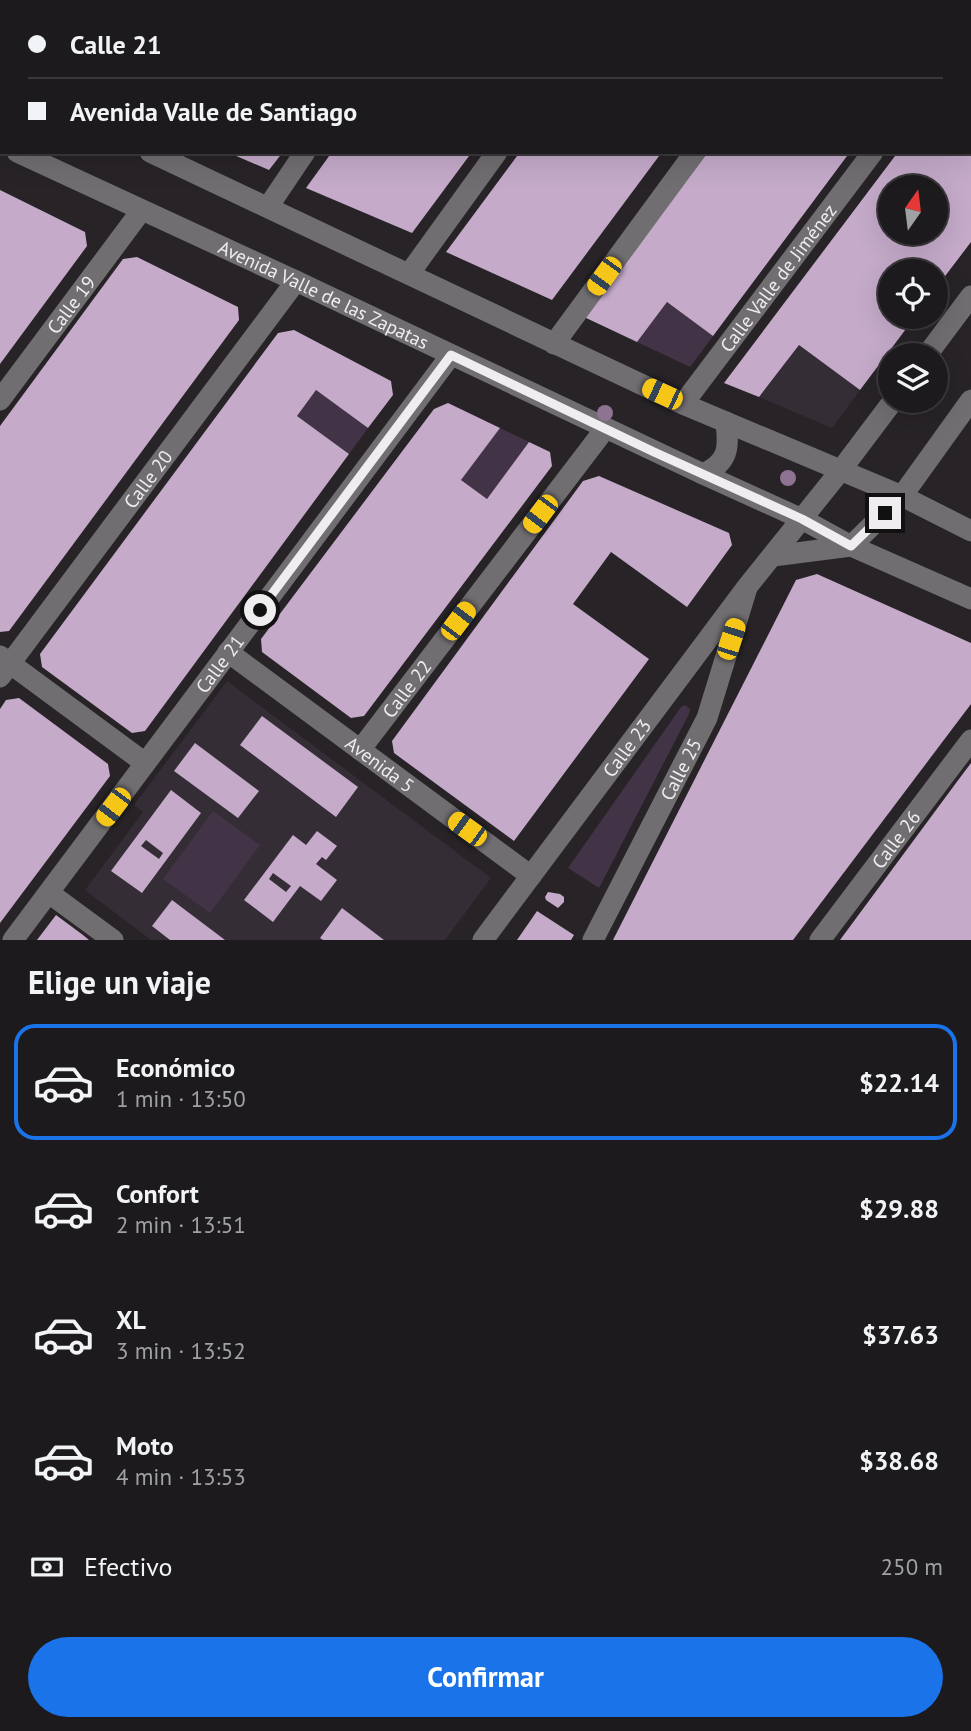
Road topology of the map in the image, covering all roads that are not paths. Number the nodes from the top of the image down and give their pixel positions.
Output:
1 (21, 154) edge
2 (154, 154) edge
3 (304, 154) edge
4 (496, 154) edge
5 (694, 154) edge
6 (871, 154) edge
7 (268, 207) junction
8 (141, 211) junction
9 (409, 274) junction
10 (296, 281) junction
11 (971, 296) edge
12 (936, 343) edge
13 (554, 344) junction
14 (451, 355) junction
15 (0, 400) edge
16 (971, 400) edge
17 (683, 404) junction
18 (884, 413) edge
19 (726, 422) junction
20 (605, 429) junction
21 (842, 470) junction
22 (703, 474) junction
23 (902, 496) junction
24 (802, 519) junction
25 (971, 531) edge
26 (851, 546) junction
27 (773, 556) junction
28 (747, 587) junction
29 (971, 599) edge
30 (228, 652) junction
31 (3, 665) edge
32 (971, 740) edge
33 (360, 750) junction
34 (145, 764) junction
35 (531, 876) junction
36 (49, 893) junction
37 (13, 940) edge
38 (113, 940) edge
39 (483, 940) edge
40 (593, 940) edge
41 (820, 940) edge

1 - 8 street, Avenida Valle de las Zapatas
2 - 7 street
3 - 7 street
4 - 9 street
5 - 13 street
6 - 17 street, Calle Valle de Jiménez
7 - 9 street
8 - 10 street, Avenida Valle de las Zapatas
8 - 15 street, Calle 19
9 - 13 street
10 - 14 street, Avenida Valle de las Zapatas
10 - 31 street, Calle 20
11 - 12 street
13 - 17 street
14 - 20 street, Avenida Valle de las Zapatas
14 - 30 street, Calle 21
16 - 23 street
17 - 19 street
18 - 21 street, Calle 23
19 - 21 street
19 - 22 street
20 - 22 street, Avenida Valle de las Zapatas
20 - 33 street, Calle 22
21 - 23 street
21 - 24 street, Calle 23
22 - 24 street, Avenida Valle de las Zapatas
23 - 25 street
23 - 26 street
24 - 26 street, Avenida Valle de las Zapatas
24 - 27 street, Calle 23
26 - 27 street
26 - 29 street, Avenida Valle de las Zapatas
27 - 28 street, Calle 23
28 - 35 street, Calle 23
28 - 40 street, Calle 25
30 - 33 street, Avenida 5
30 - 34 street, Calle 21
31 - 34 street
32 - 41 street, Calle 26
33 - 35 street, Avenida 5
34 - 36 street, Calle 21
35 - 39 street, Calle 23
36 - 37 street, Calle 21
36 - 38 street

